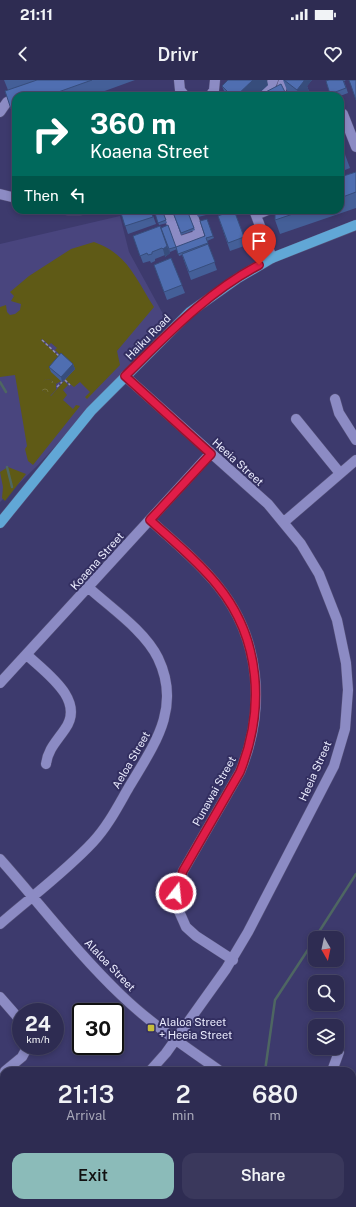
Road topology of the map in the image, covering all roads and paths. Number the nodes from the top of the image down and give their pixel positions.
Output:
1 (179, 80) edge
2 (215, 80) edge
3 (273, 81) edge
4 (282, 88) edge
5 (182, 92) edge
6 (213, 92) edge
7 (264, 92) edge
8 (12, 100) edge
9 (0, 112) edge
10 (344, 117) edge
11 (356, 147) edge
12 (0, 194) edge
13 (12, 197) edge
14 (168, 214) edge
15 (191, 214) edge
16 (256, 214) edge
17 (356, 225) edge
18 (272, 258) junction
19 (42, 340) dead end
20 (63, 359) edge
21 (125, 376) junction
22 (65, 380) dead end
23 (62, 382) edge
24 (70, 385) dead end
25 (57, 387) dead end
26 (335, 399) dead end
27 (296, 419) dead end
28 (356, 440) edge
29 (211, 454) junction
30 (356, 460) edge
31 (340, 472) junction
32 (150, 520) junction
33 (284, 522) junction
34 (0, 523) edge
35 (88, 588) junction
36 (27, 655) junction
37 (352, 668) edge
38 (0, 683) edge
39 (46, 764) dead end
40 (0, 858) edge
41 (32, 896) junction
42 (0, 924) edge
43 (233, 960) junction
44 (0, 997) edge
45 (12, 1011) edge
46 (175, 1040) junction
47 (23, 1055) edge
48 (338, 1055) edge
49 (9, 1067) edge
50 (153, 1067) edge
51 (214, 1067) edge
52 (333, 1067) edge

1 - 5 street
2 - 6 street
3 - 4 street
3 - 7 street
8 - 9 street
10 - 11 street
12 - 13 street
14 - 15 street
16 - 18 street
17 - 18 main road, Haiku Road
18 - 21 main road, Haiku Road
19 - 20 path
21 - 29 street, Heeia Street
21 - 34 main road, Haiku Road
22 - 24 path
23 - 25 path
26 - 28 street
27 - 31 street
29 - 32 street, Koaena Street
29 - 33 street, Heeia Street
30 - 31 street
31 - 33 street
32 - 35 street, Koaena Street
32 - 43 street, Punawai Street
33 - 37 street, Heeia Street
35 - 36 street, Koaena Street
35 - 41 street, Aeloa Street
36 - 38 street, Koaena Street
36 - 39 street
37 - 43 street, Heeia Street
40 - 41 street, Alaloa Street
41 - 42 street, Aeloa Street
41 - 46 street, Alaloa Street
43 - 46 street, Heeia Street
44 - 45 street
46 - 50 street, Heeia Street
46 - 51 street, Alaloa Street
47 - 49 street
48 - 52 street

